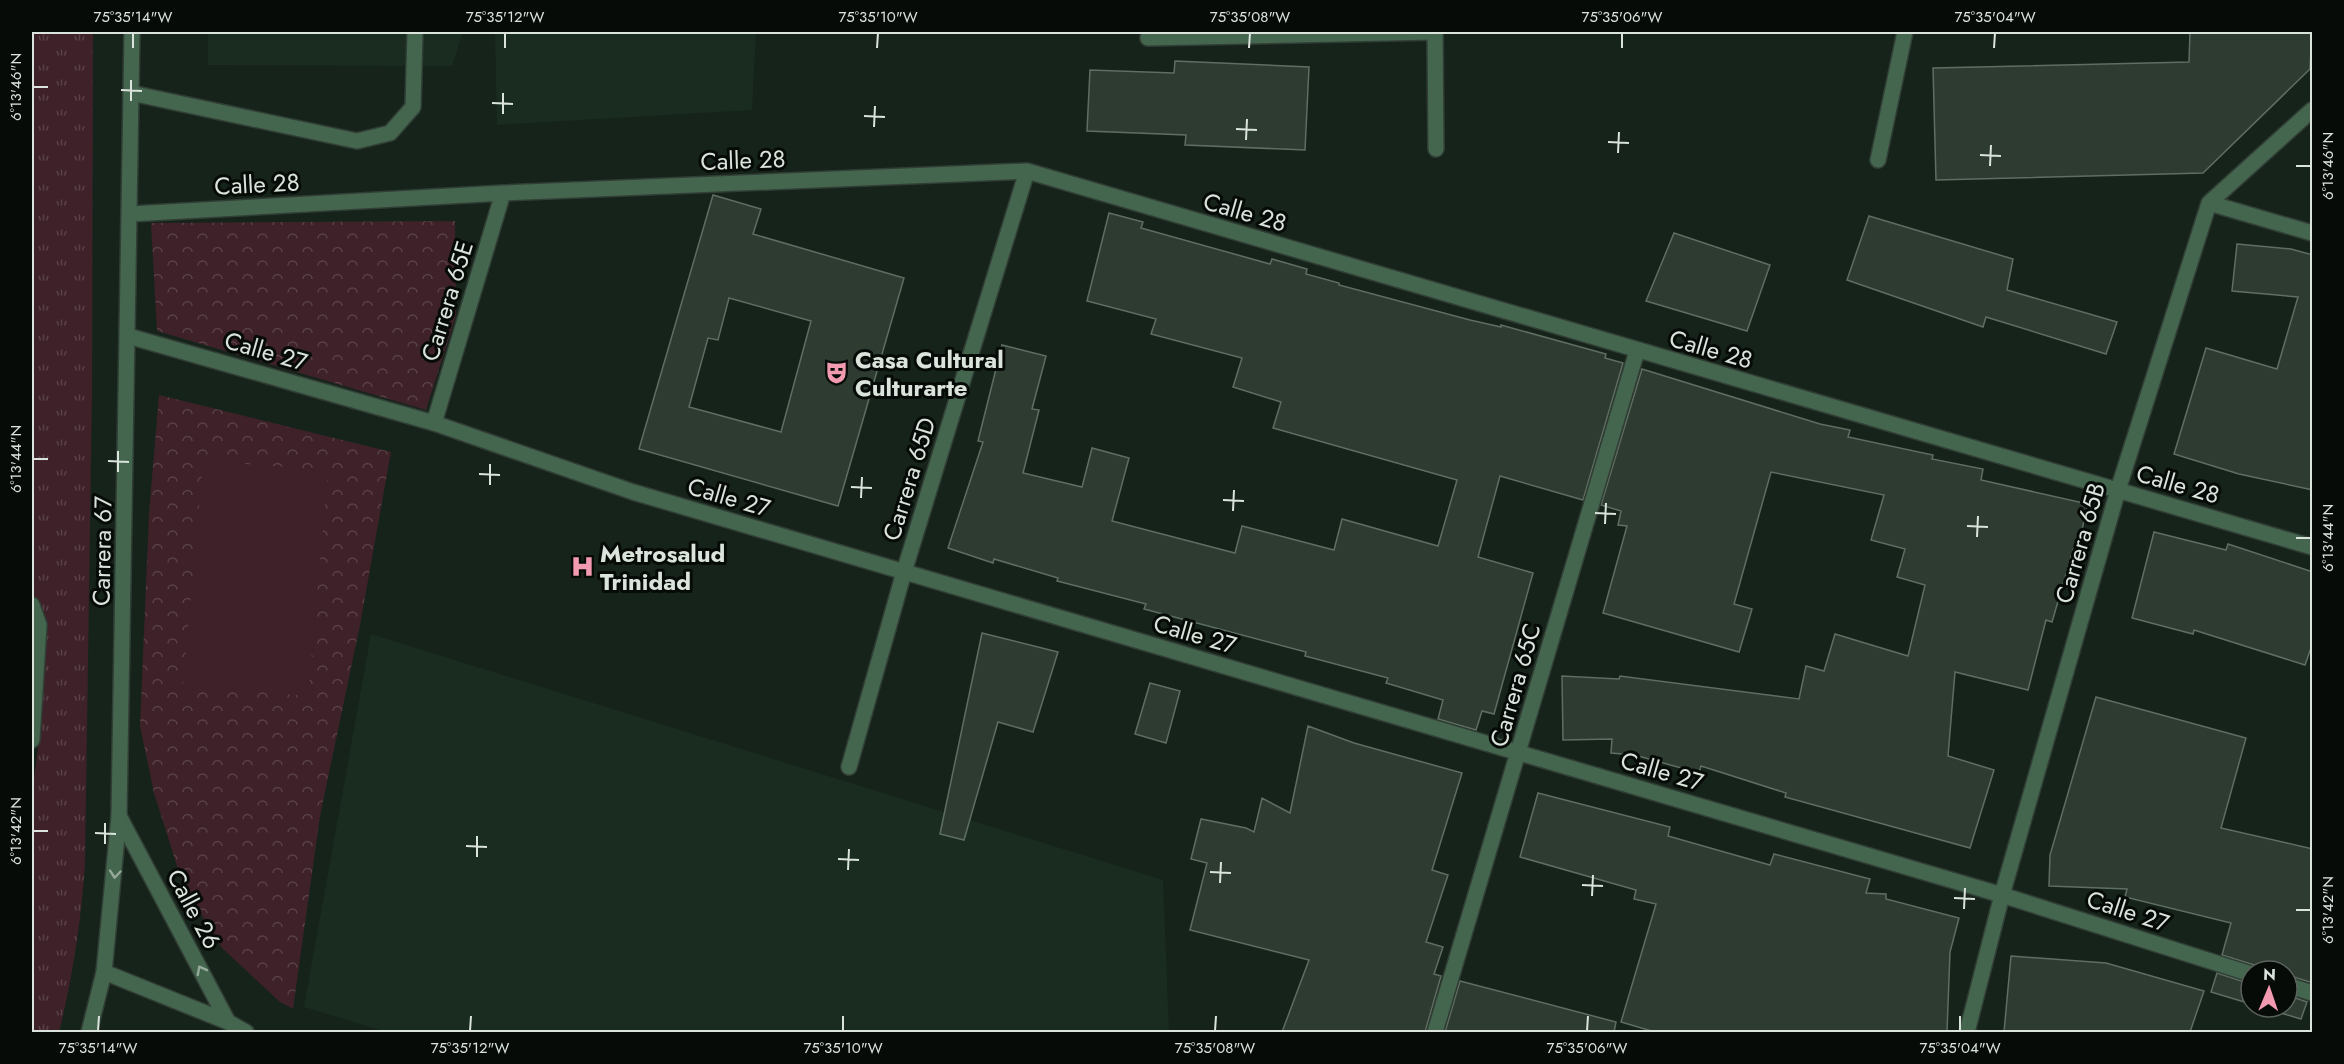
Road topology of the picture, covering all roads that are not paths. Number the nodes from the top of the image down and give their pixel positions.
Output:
1 (132, 32) edge
2 (415, 32) edge
3 (1435, 32) edge
4 (1905, 32) edge
5 (1148, 38) dead end
6 (131, 93) junction
7 (2313, 110) edge
8 (1436, 150) dead end
9 (1878, 160) dead end
10 (1027, 171) junction
11 (503, 193) junction
12 (2209, 203) junction
13 (130, 214) junction
14 (2313, 233) edge
15 (128, 336) junction
16 (1637, 351) junction
17 (434, 423) junction
18 (2118, 490) junction
19 (2313, 547) edge
20 (904, 572) junction
21 (32, 605) edge
22 (32, 740) edge
23 (1519, 752) junction
24 (849, 766) dead end
25 (119, 816) junction
26 (2002, 895) junction
27 (2239, 970) edge
28 (104, 972) junction
29 (228, 1022) junction
30 (89, 1032) edge
31 (246, 1032) edge
32 (1435, 1032) edge
33 (1967, 1032) edge

1 - 6 street, Carrera 67
2 - 6 street
3 - 5 street
3 - 8 street
4 - 9 street
6 - 13 street, Carrera 67
7 - 12 street
10 - 11 street, Calle 28
10 - 16 street, Calle 28
10 - 20 street, Carrera 65D
11 - 13 street, Calle 28
11 - 17 street, Carrera 65E
12 - 14 street
12 - 18 street, Carrera 65B
13 - 15 street, Carrera 67
15 - 17 street, Calle 27
15 - 25 street, Carrera 67
16 - 18 street, Calle 28
16 - 23 street, Carrera 65C
17 - 20 street, Calle 27
18 - 19 street, Calle 28
18 - 26 street, Carrera 65B
20 - 23 street, Calle 27
20 - 24 street, Carrera 65D
21 - 22 street
23 - 26 street, Calle 27
23 - 32 street, Carrera 65C
25 -> 28 street, Carrera 67
29 -> 25 street, Calle 26
26 - 27 street, Calle 27
26 - 33 street, Carrera 65B
28 - 29 street
28 - 30 street, Carrera 67
29 - 31 street

